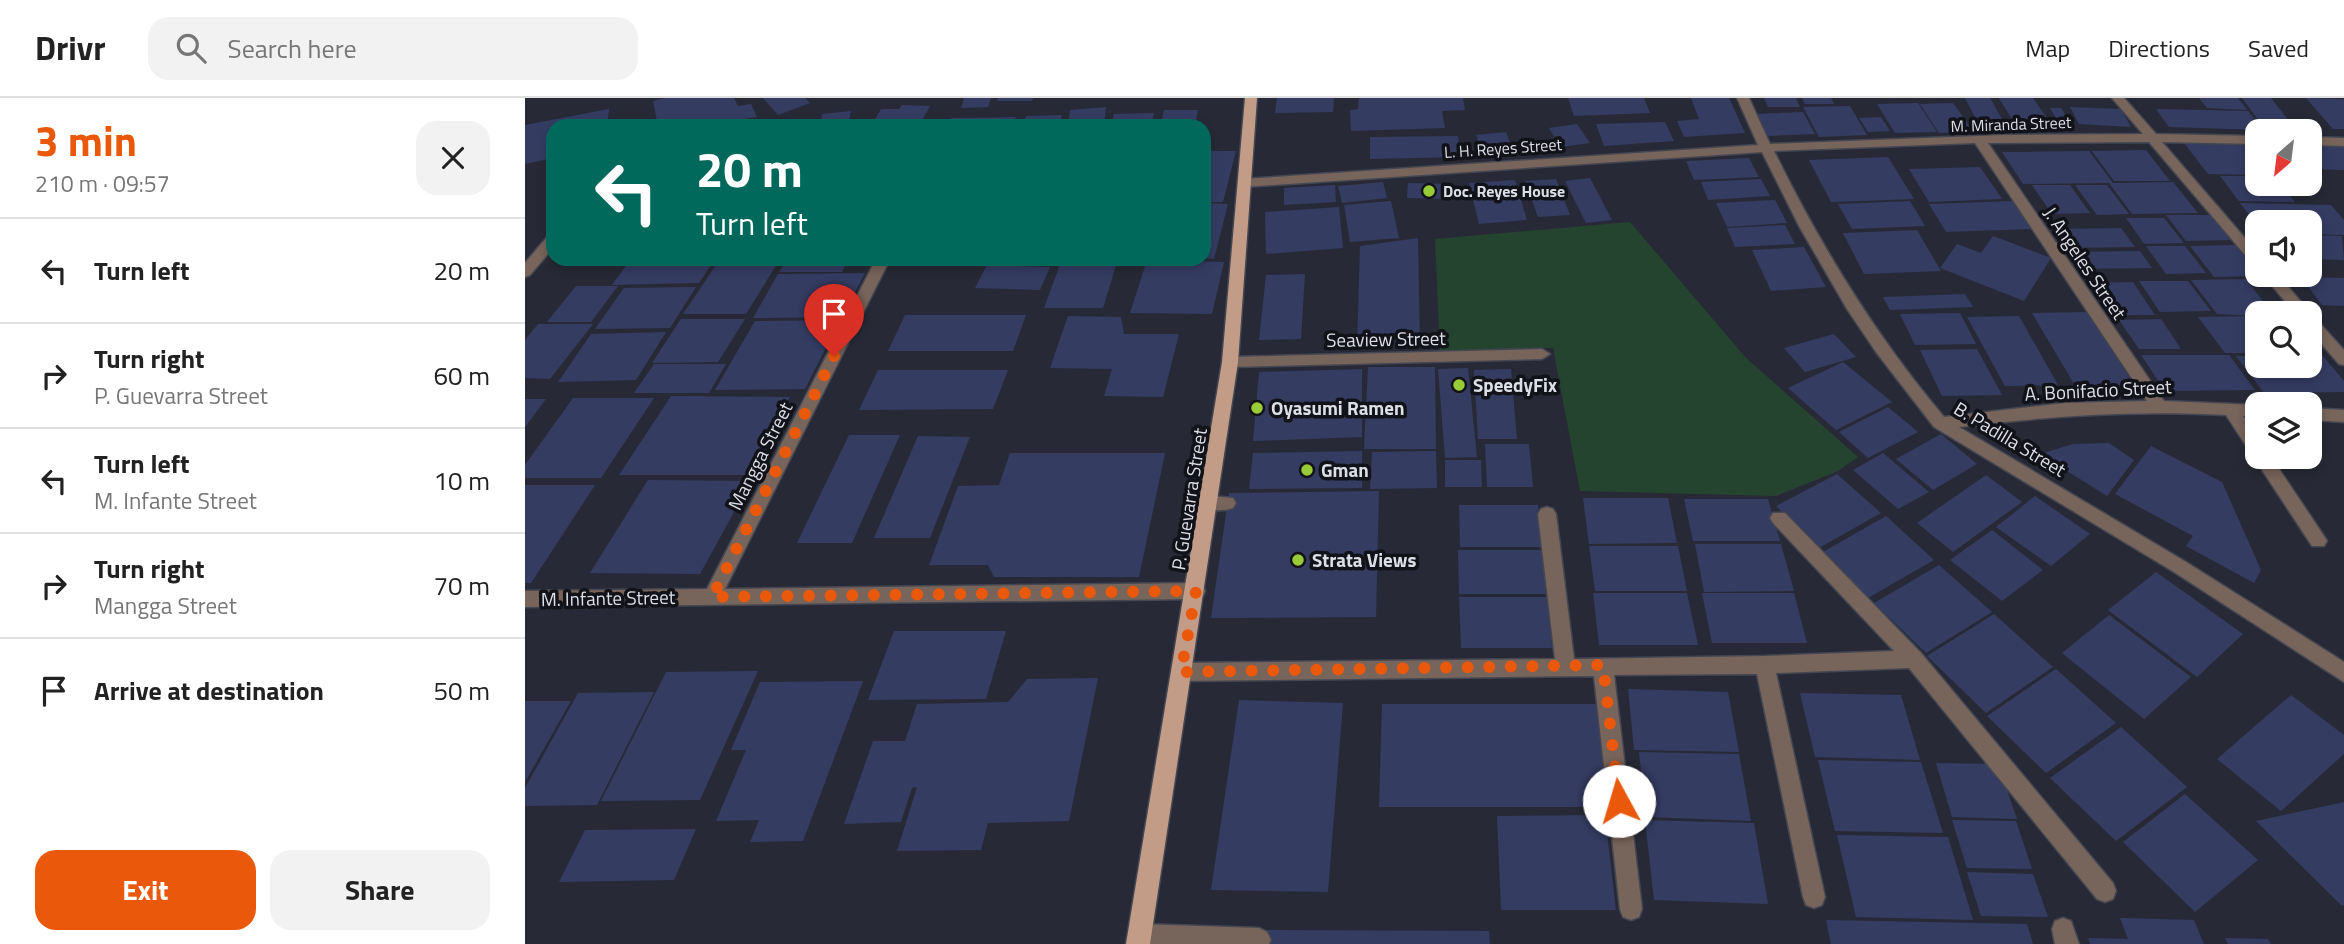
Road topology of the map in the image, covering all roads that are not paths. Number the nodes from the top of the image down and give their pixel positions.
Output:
1 (1251, 98) edge
2 (1743, 98) edge
3 (2118, 98) edge
4 (2151, 137) junction
5 (2245, 140) edge
6 (1980, 141) junction
7 (2322, 141) edge
8 (2344, 142) edge
9 (1766, 147) junction
10 (1244, 183) junction
11 (2245, 246) edge
12 (546, 247) edge
13 (879, 266) edge
14 (525, 272) edge
15 (2280, 287) edge
16 (2293, 301) edge
17 (2322, 335) edge
18 (1542, 354) dead end
19 (2344, 360) edge
20 (1230, 362) junction
21 (2159, 406) junction
22 (2231, 410) junction
23 (2245, 411) edge
24 (2322, 415) edge
25 (2344, 416) edge
26 (1940, 423) junction
27 (2245, 432) edge
28 (2270, 469) edge
29 (1547, 514) dead end
30 (1779, 518) dead end
31 (2318, 541) dead end
32 (1196, 591) junction
33 (712, 597) junction
34 (525, 599) edge
35 (1914, 659) junction
36 (1603, 665) junction
37 (1765, 665) junction
38 (1565, 666) junction
39 (1181, 672) junction
40 (2344, 673) edge
41 (2105, 891) dead end
42 (1814, 897) dead end
43 (1631, 909) dead end
44 (1139, 940) edge
45 (1259, 940) dead end

1 - 10 main road, P. Guevarra Street
2 - 9 street, B. Padilla Street
3 - 4 street
4 - 5 street, M. Miranda Street
4 - 6 street, M. Miranda Street
4 - 11 street
6 - 9 street, M. Miranda Street
6 - 21 street, J. Angeles Street
7 - 8 street
9 - 10 street, L. H. Reyes Street
9 - 26 street, B. Padilla Street
10 - 20 main road, P. Guevarra Street
12 - 14 street
13 - 33 street, Mangga Street
15 - 16 street
17 - 19 street
18 - 20 street, Seaview Street
20 - 32 main road, P. Guevarra Street
21 - 22 street, A. Bonifacio Street
21 - 26 street, A. Bonifacio Street
22 - 23 street, A. Bonifacio Street
22 - 27 street
24 - 25 street
26 - 40 street, B. Padilla Street
28 - 31 street
29 - 38 street
30 - 35 street
32 - 33 street, M. Infante Street
32 - 39 main road, P. Guevarra Street
33 - 34 street, M. Infante Street
35 - 37 street
35 - 41 street
36 - 37 street
36 - 38 street
36 - 43 street
37 - 42 street
38 - 39 street
39 - 44 main road, P. Guevarra Street
44 - 45 street

